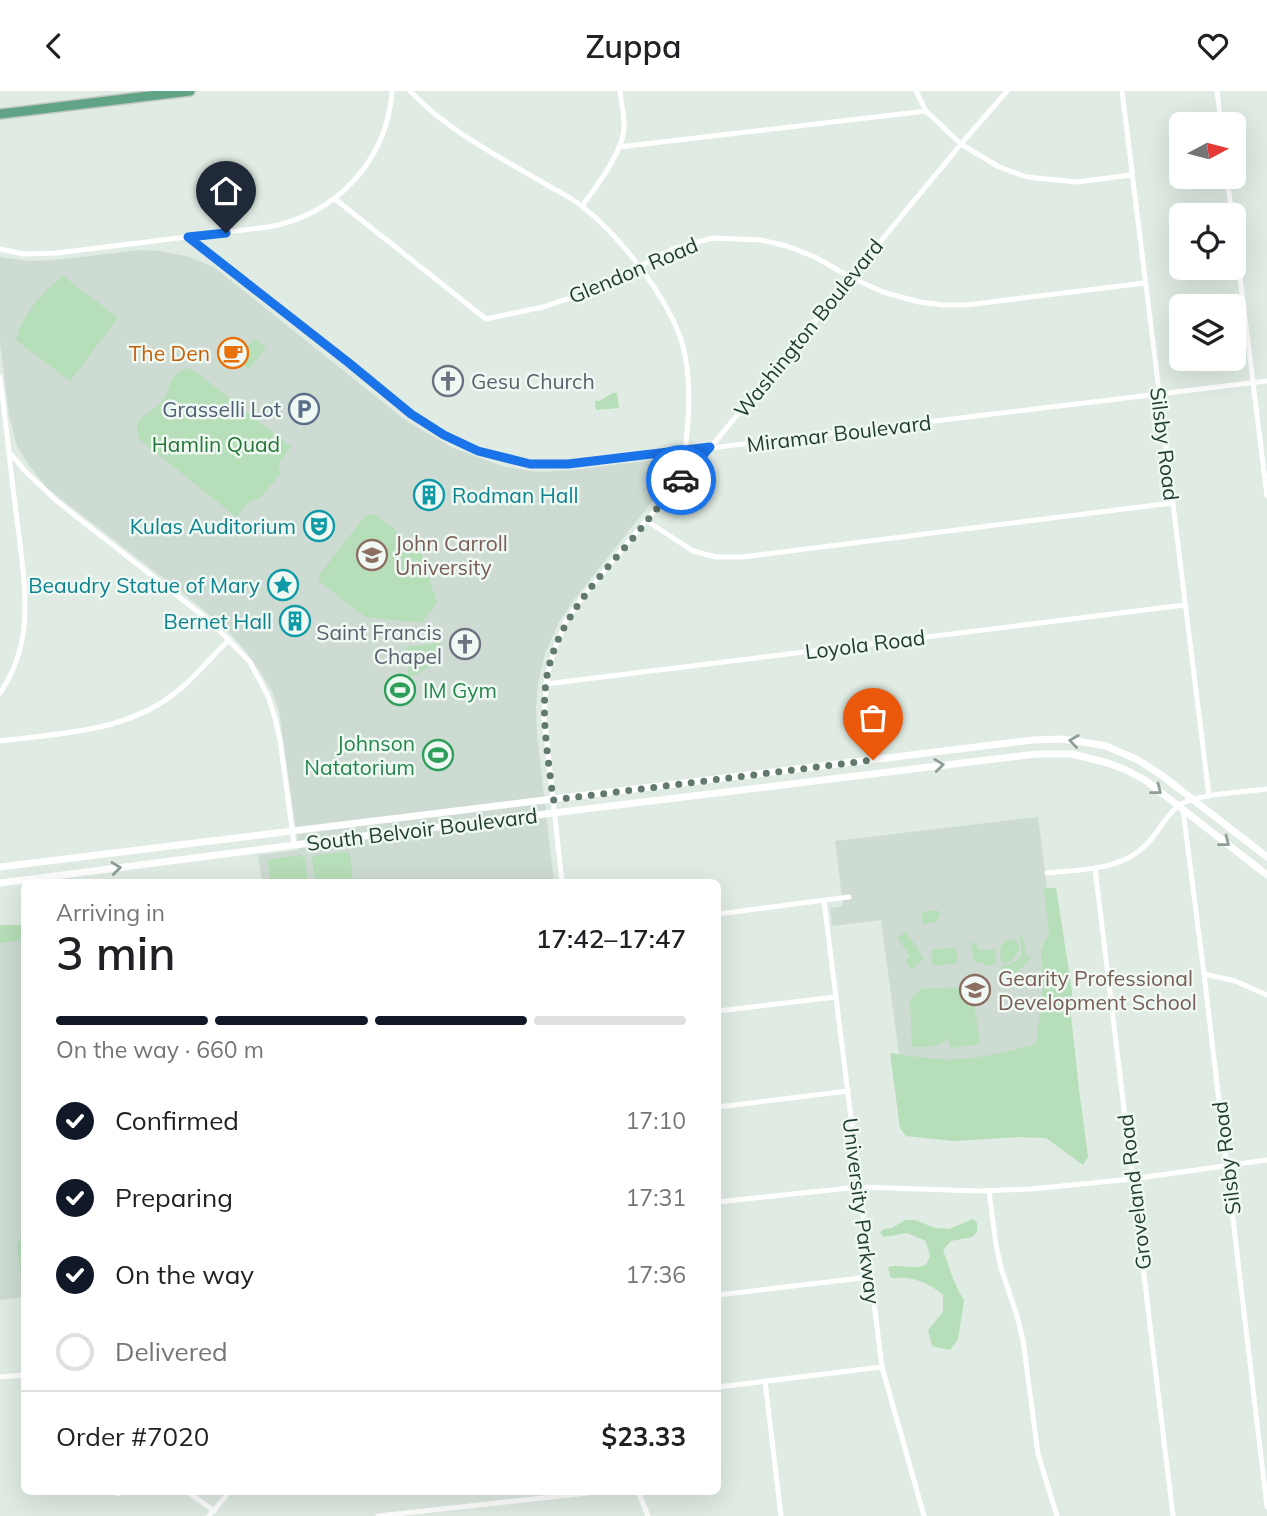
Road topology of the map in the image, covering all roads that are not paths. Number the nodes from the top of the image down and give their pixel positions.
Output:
1 (190, 91) edge
2 (391, 91) edge
3 (410, 91) edge
4 (620, 91) edge
5 (916, 91) edge
6 (1007, 91) edge
7 (1122, 91) edge
8 (1217, 91) edge
9 (926, 111) junction
10 (1220, 112) edge
11 (0, 114) edge
12 (961, 144) junction
13 (619, 147) junction
14 (1131, 175) junction
15 (335, 199) junction
16 (582, 206) junction
17 (188, 237) junction
18 (0, 249) edge
19 (639, 265) junction
20 (850, 277) junction
21 (1240, 280) edge
22 (1145, 283) junction
23 (0, 377) edge
24 (1267, 381) edge
25 (1253, 383) junction
26 (1158, 395) junction
27 (710, 447) junction
28 (685, 451) junction
29 (9, 452) junction
30 (1267, 496) edge
31 (1172, 503) junction
32 (647, 521) junction
33 (1185, 605) junction
34 (229, 640) junction
35 (546, 684) junction
36 (0, 693) edge
37 (0, 741) edge
38 (873, 760) junction
39 (875, 773) junction
40 (1267, 789) edge
41 (1209, 796) junction
42 (1192, 799) junction
43 (553, 800) junction
44 (1180, 808) junction
45 (555, 813) junction
46 (292, 831) junction
47 (294, 844) junction
48 (1267, 857) edge
49 (0, 867) edge
50 (1095, 868) junction
51 (1047, 873) dead end
52 (1267, 875) edge
53 (30, 879) edge
54 (562, 879) edge
55 (21, 880) edge
56 (0, 883) edge
57 (849, 897) dead end
58 (824, 901) junction
59 (721, 914) edge
60 (1204, 974) junction
61 (1267, 995) edge
62 (836, 997) junction
63 (721, 1011) edge
64 (848, 1091) junction
65 (721, 1107) edge
66 (1267, 1160) edge
67 (1226, 1166) junction
68 (1132, 1179) junction
69 (859, 1187) junction
70 (989, 1191) junction
71 (721, 1202) edge
72 (870, 1277) junction
73 (721, 1295) edge
74 (882, 1367) junction
75 (21, 1375) edge
76 (0, 1377) edge
77 (765, 1381) junction
78 (721, 1387) edge
79 (192, 1495) edge
80 (227, 1495) edge
81 (570, 1495) edge
82 (640, 1495) edge
83 (1267, 1507) edge
84 (211, 1513) edge
85 (378, 1516) edge
86 (648, 1516) edge
87 (781, 1516) edge
88 (924, 1516) edge
89 (1056, 1516) edge
90 (1173, 1516) edge

1 - 11 main road
2 - 15 street
3 - 16 street
4 - 13 street
5 - 9 street
6 - 12 street, Washington Boulevard
7 - 14 street, Silsby Road
8 - 10 street
9 - 12 street
9 - 13 street
12 - 14 street
12 - 20 street, Washington Boulevard
13 - 16 street
14 - 22 street, Silsby Road
15 - 17 street
15 - 19 street, Glendon Road
16 - 19 street
17 - 18 street
17 - 28 street, Miramar Boulevard
19 - 20 street, Glendon Road
19 - 28 street
20 - 22 street, Glendon Road
20 - 27 street, Washington Boulevard
21 - 25 street
22 - 26 street, Silsby Road
23 - 29 street
24 - 25 street, Miramar Boulevard
25 - 26 street, Miramar Boulevard
25 - 30 street
26 - 27 street, Miramar Boulevard
26 - 31 street, Silsby Road
27 - 28 street, Miramar Boulevard
27 - 32 street, Washington Boulevard
29 - 34 street
29 - 36 street
31 - 32 street
31 - 33 street, Silsby Road
32 - 35 street, Washington Boulevard
33 - 35 street, Loyola Road
33 - 41 street, Silsby Road
34 - 37 street
34 - 46 street
35 - 43 street, Washington Boulevard
38 - 39 street
42 -> 38 street, South Belvoir Boulevard
38 - 43 street, South Belvoir Boulevard
39 -> 44 street, South Belvoir Boulevard
39 - 45 street, South Belvoir Boulevard
40 - 41 street
41 - 42 street
42 - 44 street
42 - 48 street, South Belvoir Boulevard
43 - 45 street, Washington Boulevard
43 - 46 street, South Belvoir Boulevard
44 - 50 street
44 -> 52 street, South Belvoir Boulevard
44 - 60 street, Silsby Road
45 - 47 street, South Belvoir Boulevard
45 - 54 street, Washington Boulevard
46 - 47 street
46 - 49 street, South Belvoir Boulevard
53 -> 47 street, South Belvoir Boulevard
50 - 51 street
50 - 68 street, Groveland Road
56 -> 55 street, South Belvoir Boulevard
57 - 58 street
58 - 59 street
58 - 62 street, University Parkway
60 - 61 street
60 - 67 street, Silsby Road
62 - 63 street
62 - 64 street, University Parkway
64 - 65 street
64 - 69 street, University Parkway
66 - 67 street
67 - 68 street
67 - 83 street, Silsby Road
68 - 70 street
68 - 90 street, Groveland Road
69 - 70 street
69 - 71 street
69 - 72 street, University Parkway
70 - 89 street
72 - 73 street
72 - 74 street, University Parkway
74 - 77 street
74 - 88 street, University Parkway
75 - 76 street
77 - 78 street
77 - 87 street
79 - 84 street
80 - 84 street
81 - 85 street
82 - 86 street

